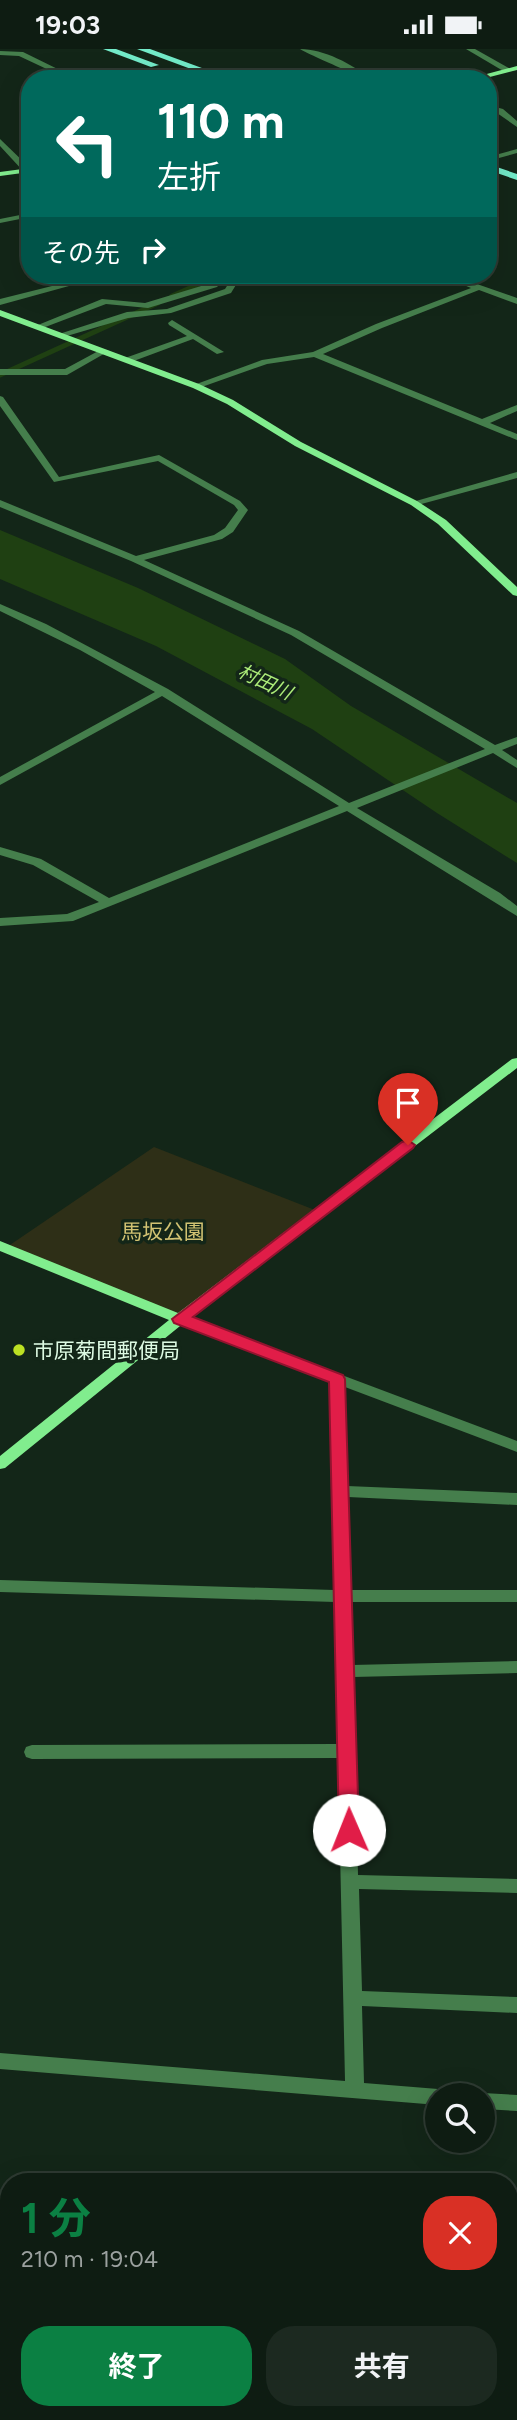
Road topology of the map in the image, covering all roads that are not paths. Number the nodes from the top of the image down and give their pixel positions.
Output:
1 (107, 49) edge
2 (141, 49) edge
3 (304, 49) edge
4 (470, 49) edge
5 (0, 53) edge
6 (517, 68) edge
7 (55, 70) edge
8 (167, 70) edge
9 (202, 70) edge
10 (354, 70) edge
11 (508, 70) junction
12 (497, 73) edge
13 (497, 110) edge
14 (517, 125) edge
15 (0, 141) edge
16 (517, 151) edge
17 (497, 157) edge
18 (21, 162) edge
19 (497, 170) edge
20 (21, 171) edge
21 (0, 174) edge
22 (517, 177) edge
23 (497, 182) edge
24 (517, 188) edge
25 (21, 217) edge
26 (0, 221) edge
27 (70, 284) edge
28 (215, 284) edge
29 (232, 284) edge
30 (468, 284) edge
31 (478, 288) junction
32 (517, 301) edge
33 (0, 302) edge
34 (0, 313) edge
35 (172, 323) dead end
36 (37, 327) junction
37 (60, 335) junction
38 (194, 336) junction
39 (105, 351) junction
40 (220, 352) dead end
41 (315, 354) junction
42 (128, 360) junction
43 (0, 372) edge
44 (196, 386) junction
45 (0, 399) edge
46 (517, 408) edge
47 (484, 422) junction
48 (517, 437) edge
49 (517, 475) edge
50 (0, 503) edge
51 (414, 503) junction
52 (135, 559) junction
53 (517, 593) edge
54 (0, 607) edge
55 (164, 691) junction
56 (517, 740) edge
57 (494, 749) junction
58 (517, 765) edge
59 (0, 782) edge
60 (348, 808) junction
61 (0, 851) edge
62 (108, 902) junction
63 (517, 912) edge
64 (0, 922) edge
65 (517, 1062) edge
66 (0, 1247) edge
67 (180, 1319) junction
68 (337, 1379) junction
69 (517, 1447) edge
70 (0, 1464) edge
71 (340, 1491) junction
72 (517, 1499) edge
73 (0, 1586) edge
74 (343, 1596) junction
75 (517, 1596) edge
76 (517, 1667) edge
77 (345, 1671) junction
78 (347, 1751) junction
79 (32, 1752) dead end
80 (350, 1882) junction
81 (517, 1886) edge
82 (353, 1998) junction
83 (517, 2005) edge
84 (0, 2061) edge
85 (355, 2090) junction
86 (425, 2096) edge
87 (495, 2102) edge
88 (517, 2103) edge

1 - 8 main road
2 - 9 main road
3 - 10 street
4 - 11 street
5 - 7 street
6 - 11 street
11 - 12 street
13 - 14 street
15 - 18 street
16 - 17 street
19 - 22 main road
20 - 21 street
23 - 24 main road
25 - 26 street
27 - 33 street
28 - 36 street
29 - 37 street
30 - 31 street
31 - 32 street
31 - 41 street
34 - 36 street
35 - 38 street
36 - 37 street
37 - 39 street
38 - 40 street
38 - 42 street
39 - 42 street
39 - 43 street
41 - 44 street
41 - 47 street
42 - 44 street
44 - 51 street
45 - 52 street
46 - 47 street
47 - 48 street
49 - 51 street
50 - 52 street
51 - 53 street
52 - 57 street
54 - 55 street
55 - 59 street
55 - 60 street
56 - 57 street
57 - 58 street
57 - 60 street
60 - 62 street
60 - 63 street
61 - 62 street
62 - 64 street
65 - 67 street
66 - 67 street
67 - 68 street
67 - 70 street
68 - 69 street
68 - 71 street
71 - 72 street
71 - 74 street
73 - 74 street
74 - 75 street
74 - 77 street
76 - 77 street
77 - 78 street
78 - 79 street
78 - 80 street
80 - 81 street
80 - 82 street
82 - 83 street
82 - 85 street
84 - 85 street
85 - 86 street
87 - 88 street

